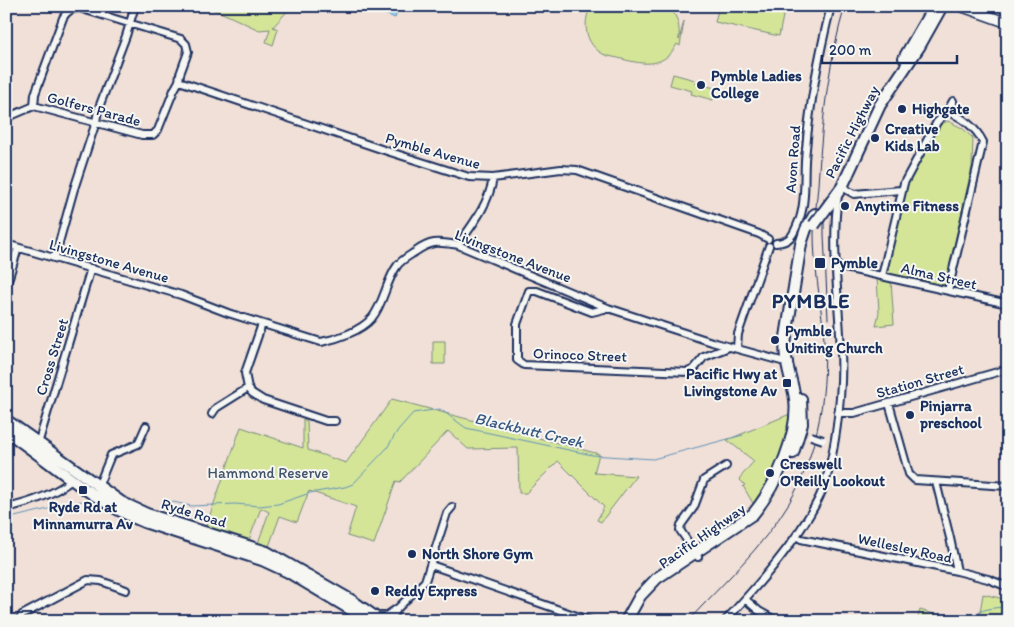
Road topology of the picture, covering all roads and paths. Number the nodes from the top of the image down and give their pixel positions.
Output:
1 (135, 6) edge
2 (831, 6) edge
3 (934, 6) edge
4 (942, 6) edge
5 (960, 6) edge
6 (1008, 23) edge
7 (129, 24) junction
8 (179, 81) junction
9 (953, 101) dead end
10 (34, 106) junction
11 (947, 112) junction
12 (6, 118) edge
13 (96, 122) junction
14 (493, 178) junction
15 (840, 190) junction
16 (901, 190) junction
17 (830, 206) junction
18 (768, 243) junction
19 (776, 243) joint
20 (6, 244) edge
21 (458, 245) junction
22 (18, 248) junction
23 (55, 257) junction
24 (836, 266) junction
25 (91, 268) junction
26 (882, 276) junction
27 (6, 287) edge
28 (948, 291) junction
29 (1008, 304) edge
30 (608, 308) junction
31 (262, 324) junction
32 (734, 348) junction
33 (788, 362) junction
34 (1008, 369) edge
35 (248, 388) junction
36 (889, 403) junction
37 (838, 413) junction
38 (212, 414) dead end
39 (6, 420) edge
40 (335, 421) dead end
41 (146, 426) dead end
42 (6, 430) edge
43 (796, 432) junction
44 (833, 442) junction
45 (36, 447) junction
46 (726, 466) dead end
47 (75, 476) junction
48 (936, 482) junction
49 (1008, 486) edge
50 (98, 487) junction
51 (452, 507) dead end
52 (6, 508) edge
53 (796, 536) junction
54 (697, 555) junction
55 (431, 565) junction
56 (956, 571) junction
57 (1008, 587) edge
58 (126, 590) dead end
59 (745, 599) junction
60 (398, 608) junction
61 (376, 619) edge
62 (19, 621) edge
63 (390, 621) edge
64 (591, 621) edge
65 (626, 621) edge
66 (632, 621) edge
67 (725, 621) edge
68 (777, 621) edge

1 - 7 street
2 - 19 street, Avon Road
3 - 17 highway, Pacific Highway
4 - 15 highway, Pacific Highway
5 - 6 main road
7 - 8 street, Golfers Parade
7 - 10 street, Golfers Parade
7 - 13 street
8 - 13 street, Golfers Parade
8 - 14 street, Pymble Avenue
9 - 11 street
10 - 12 street
10 - 13 street, Golfers Parade
11 - 16 street
11 - 28 street
13 - 23 street
14 - 18 street, Pymble Avenue
14 - 21 street
15 - 16 street
15 - 17 highway, Pacific Highway
16 - 26 street
17 - 24 street
17 - 33 highway, Pacific Highway, bridge
17 - 33 highway, Pacific Highway
18 - 19 street, Pymble Avenue
18 - 32 street
20 - 22 street, Livingstone Avenue
21 - 30 street, Livingstone Avenue
21 - 31 street, Livingstone Avenue
22 - 23 street, Livingstone Avenue
22 - 27 street
23 - 25 street, Livingstone Avenue
24 - 26 street, Alma Street
24 - 37 street
25 - 31 street, Livingstone Avenue
25 - 45 street, Cross Street
26 - 28 street, Alma Street
28 - 29 street, Alma Street
30 - 32 street, Livingstone Avenue
30 - 32 street, Orinoco Street
31 - 35 street
32 - 33 street, Livingstone Avenue
33 - 43 highway, Pacific Highway
34 - 36 street, Station Street
35 - 38 street
35 - 40 street
36 - 37 street, Station Street
36 - 48 street
37 - 44 street
39 - 45 highway, Ryde Road
41 - 50 street
42 - 45 highway, Ryde Road
43 - 44 street, bridge
43 - 54 highway, Pacific Highway
44 - 53 street
45 - 47 highway, Ryde Road
46 - 54 street
47 - 50 highway, Ryde Road
47 - 52 street
47 - 61 highway, Ryde Road
48 - 49 street
48 - 56 street
50 - 61 highway, Ryde Road
51 - 55 street
53 - 56 street, Wellesley Road
53 - 59 street
54 - 65 highway, Pacific Highway
54 - 66 highway, Pacific Highway
55 - 60 street
55 - 64 street
56 - 57 street, Wellesley Road
58 - 62 street
59 - 67 street
59 - 68 street
60 - 61 street
60 - 63 street

